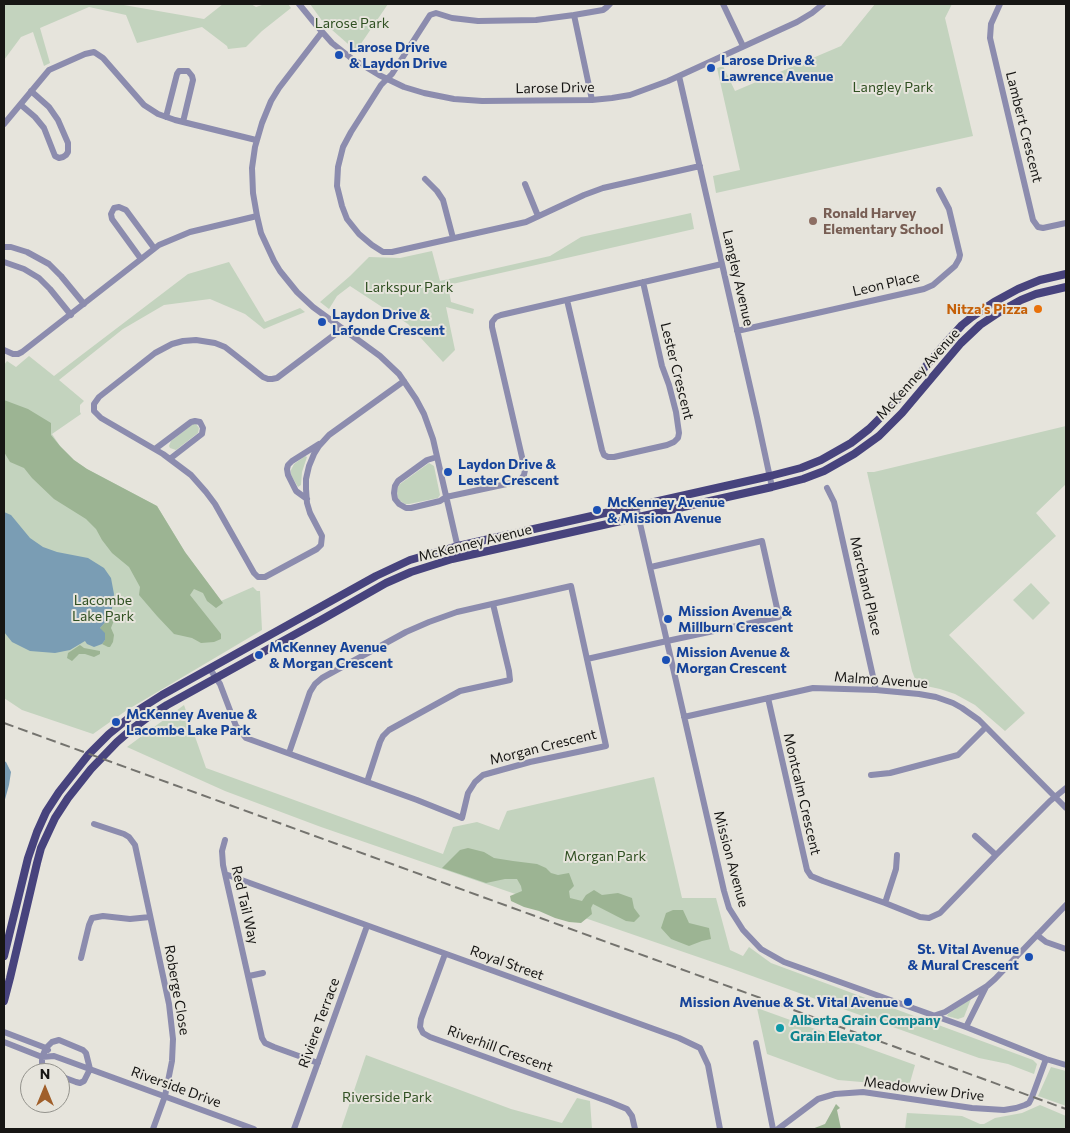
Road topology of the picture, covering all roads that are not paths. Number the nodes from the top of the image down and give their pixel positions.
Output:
1 (299, 4) edge
2 (610, 4) edge
3 (723, 4) edge
4 (823, 4) edge
5 (997, 5) edge
6 (574, 15) junction
7 (322, 32) junction
8 (743, 46) junction
9 (679, 76) junction
10 (387, 79) junction
11 (31, 91) junction
12 (592, 100) junction
13 (20, 105) junction
14 (166, 117) junction
15 (183, 122) junction
16 (4, 124) edge
17 (256, 140) junction
18 (700, 166) junction
19 (425, 180) dead end
20 (525, 184) dead end
21 (939, 190) dead end
22 (256, 216) junction
23 (538, 216) junction
24 (1066, 223) edge
25 (453, 238) junction
26 (4, 247) edge
27 (154, 248) junction
28 (141, 259) junction
29 (4, 262) edge
30 (722, 264) junction
31 (1066, 274) edge
32 (643, 282) junction
33 (1066, 287) edge
34 (567, 300) junction
35 (84, 304) junction
36 (71, 315) junction
37 (342, 329) junction
38 (737, 331) junction
39 (4, 350) edge
40 (404, 381) junction
41 (322, 442) junction
42 (155, 449) junction
43 (437, 457) junction
44 (170, 458) junction
45 (770, 476) junction
46 (772, 487) junction
47 (827, 488) dead end
48 (446, 497) junction
49 (306, 499) junction
50 (636, 506) junction
51 (639, 517) junction
52 (458, 546) junction
53 (460, 557) junction
54 (650, 567) junction
55 (493, 604) junction
56 (667, 641) junction
57 (587, 659) junction
58 (210, 669) junction
59 (217, 678) junction
60 (876, 690) junction
61 (768, 698) junction
62 (684, 717) junction
63 (986, 727) junction
64 (289, 753) junction
65 (871, 775) dead end
66 (367, 782) junction
67 (1066, 788) edge
68 (1056, 797) junction
69 (1066, 808) edge
70 (94, 824) dead end
71 (975, 836) dead end
72 (225, 840) dead end
73 (897, 855) dead end
74 (996, 855) junction
75 (225, 874) junction
76 (885, 903) junction
77 (1066, 905) edge
78 (150, 918) junction
79 (367, 926) junction
80 (1037, 935) junction
81 (1066, 950) edge
82 (445, 954) junction
83 (4, 956) edge
84 (81, 958) dead end
85 (263, 973) dead end
86 (249, 976) junction
87 (987, 986) junction
88 (4, 1001) edge
89 (933, 1016) junction
90 (966, 1027) junction
91 (4, 1032) edge
92 (4, 1042) edge
93 (756, 1043) dead end
94 (46, 1048) junction
95 (54, 1056) junction
96 (42, 1057) junction
97 (1046, 1058) junction
98 (42, 1063) edge
99 (318, 1063) junction
100 (1066, 1065) edge
101 (90, 1069) junction
102 (70, 1079) edge
103 (165, 1096) junction
104 (153, 1129) edge
105 (254, 1129) edge
106 (294, 1129) edge
107 (636, 1129) edge
108 (720, 1129) edge
109 (773, 1129) edge
110 (778, 1129) edge

1 - 7 street, Larose Drive
2 - 6 street
3 - 8 street
4 - 8 street, Larose Drive
5 - 24 street, Lambert Crescent
6 - 10 street
6 - 12 street
7 - 10 street, Larose Drive
7 - 17 street
8 - 9 street, Larose Drive
9 - 12 street, Larose Drive
9 - 18 street, Langley Avenue
10 - 12 street, Larose Drive
10 - 25 street
11 - 13 street
11 - 13 street
11 - 14 street
13 - 16 street
14 - 15 street
14 - 15 street
15 - 17 street
17 - 22 street
18 - 23 street
18 - 30 street, Langley Avenue
19 - 25 street
20 - 23 street
21 - 38 street, Leon Place
22 - 27 street
22 - 37 street
23 - 25 street
26 - 35 street
27 - 28 street
27 - 28 street
28 - 35 street
29 - 36 street
30 - 32 street
30 - 38 street, Langley Avenue
31 - 45 main road, McKenney Avenue
32 - 34 street
32 - 34 street, Lester Crescent
33 - 46 main road, McKenney Avenue
34 - 48 street
35 - 36 street
36 - 39 street
37 - 40 street
37 - 42 street
38 - 45 street, Langley Avenue
40 - 41 street
40 - 43 street
41 - 49 street
41 - 49 street
42 - 44 street
42 - 44 street
43 - 48 street
43 - 48 street
44 - 49 street
45 - 46 street, Langley Avenue
45 - 50 main road, McKenney Avenue
46 - 51 main road, McKenney Avenue
47 - 60 street, Marchand Place
48 - 52 street
50 - 51 street, Mission Avenue
50 - 52 main road, McKenney Avenue
51 - 53 main road, McKenney Avenue
51 - 54 street, Mission Avenue
52 - 53 street
52 - 58 main road, McKenney Avenue
53 - 59 main road, McKenney Avenue
54 - 56 street, Mission Avenue
54 - 56 street
55 - 57 street, Morgan Crescent
55 - 64 street, Morgan Crescent
55 - 66 street
56 - 57 street
56 - 62 street, Mission Avenue
57 - 66 street, Morgan Crescent
58 - 59 street, Morgan Crescent
58 - 83 main road, McKenney Avenue
59 - 64 street, Morgan Crescent
59 - 88 main road, McKenney Avenue
60 - 61 street, Malmo Avenue
60 - 63 street, Malmo Avenue
61 - 62 street, Malmo Avenue
61 - 76 street, Montcalm Crescent
62 - 89 street, Mission Avenue
63 - 65 street
63 - 68 street, Malmo Avenue
64 - 66 street, Morgan Crescent
67 - 68 street, Montcalm Crescent
68 - 69 street, Malmo Avenue
68 - 74 street, Montcalm Crescent
70 - 78 street, Roberge Close
71 - 74 street
72 - 75 street, Red Tail Way
73 - 76 street
74 - 76 street, Montcalm Crescent
75 - 79 street, Royal Street
75 - 86 street, Red Tail Way
77 - 80 street
78 - 84 street
78 - 103 street, Roberge Close
79 - 82 street, Royal Street
79 - 99 street, Riviere Terrace
80 - 81 street
80 - 87 street
82 - 107 street, Riverhill Crescent
82 - 108 street, Royal Street
85 - 86 street
86 - 99 street, Red Tail Way
87 - 89 street
87 - 90 street
89 - 90 street, Mission Avenue
90 - 97 street, Mission Avenue
91 - 94 street, Riverside Drive
92 - 96 street, Riverside Drive
93 - 109 street
94 - 95 street, Riverside Drive
94 - 96 street
94 - 101 street
95 - 96 street, Riverside Drive
95 - 101 street, Riverside Drive
96 - 98 street
97 - 100 street, Mission Avenue
97 - 110 street, Meadowview Drive
99 - 106 street, Riviere Terrace
101 - 102 street
101 - 103 street, Riverside Drive
103 - 104 street, Roberge Close
103 - 105 street, Riverside Drive

